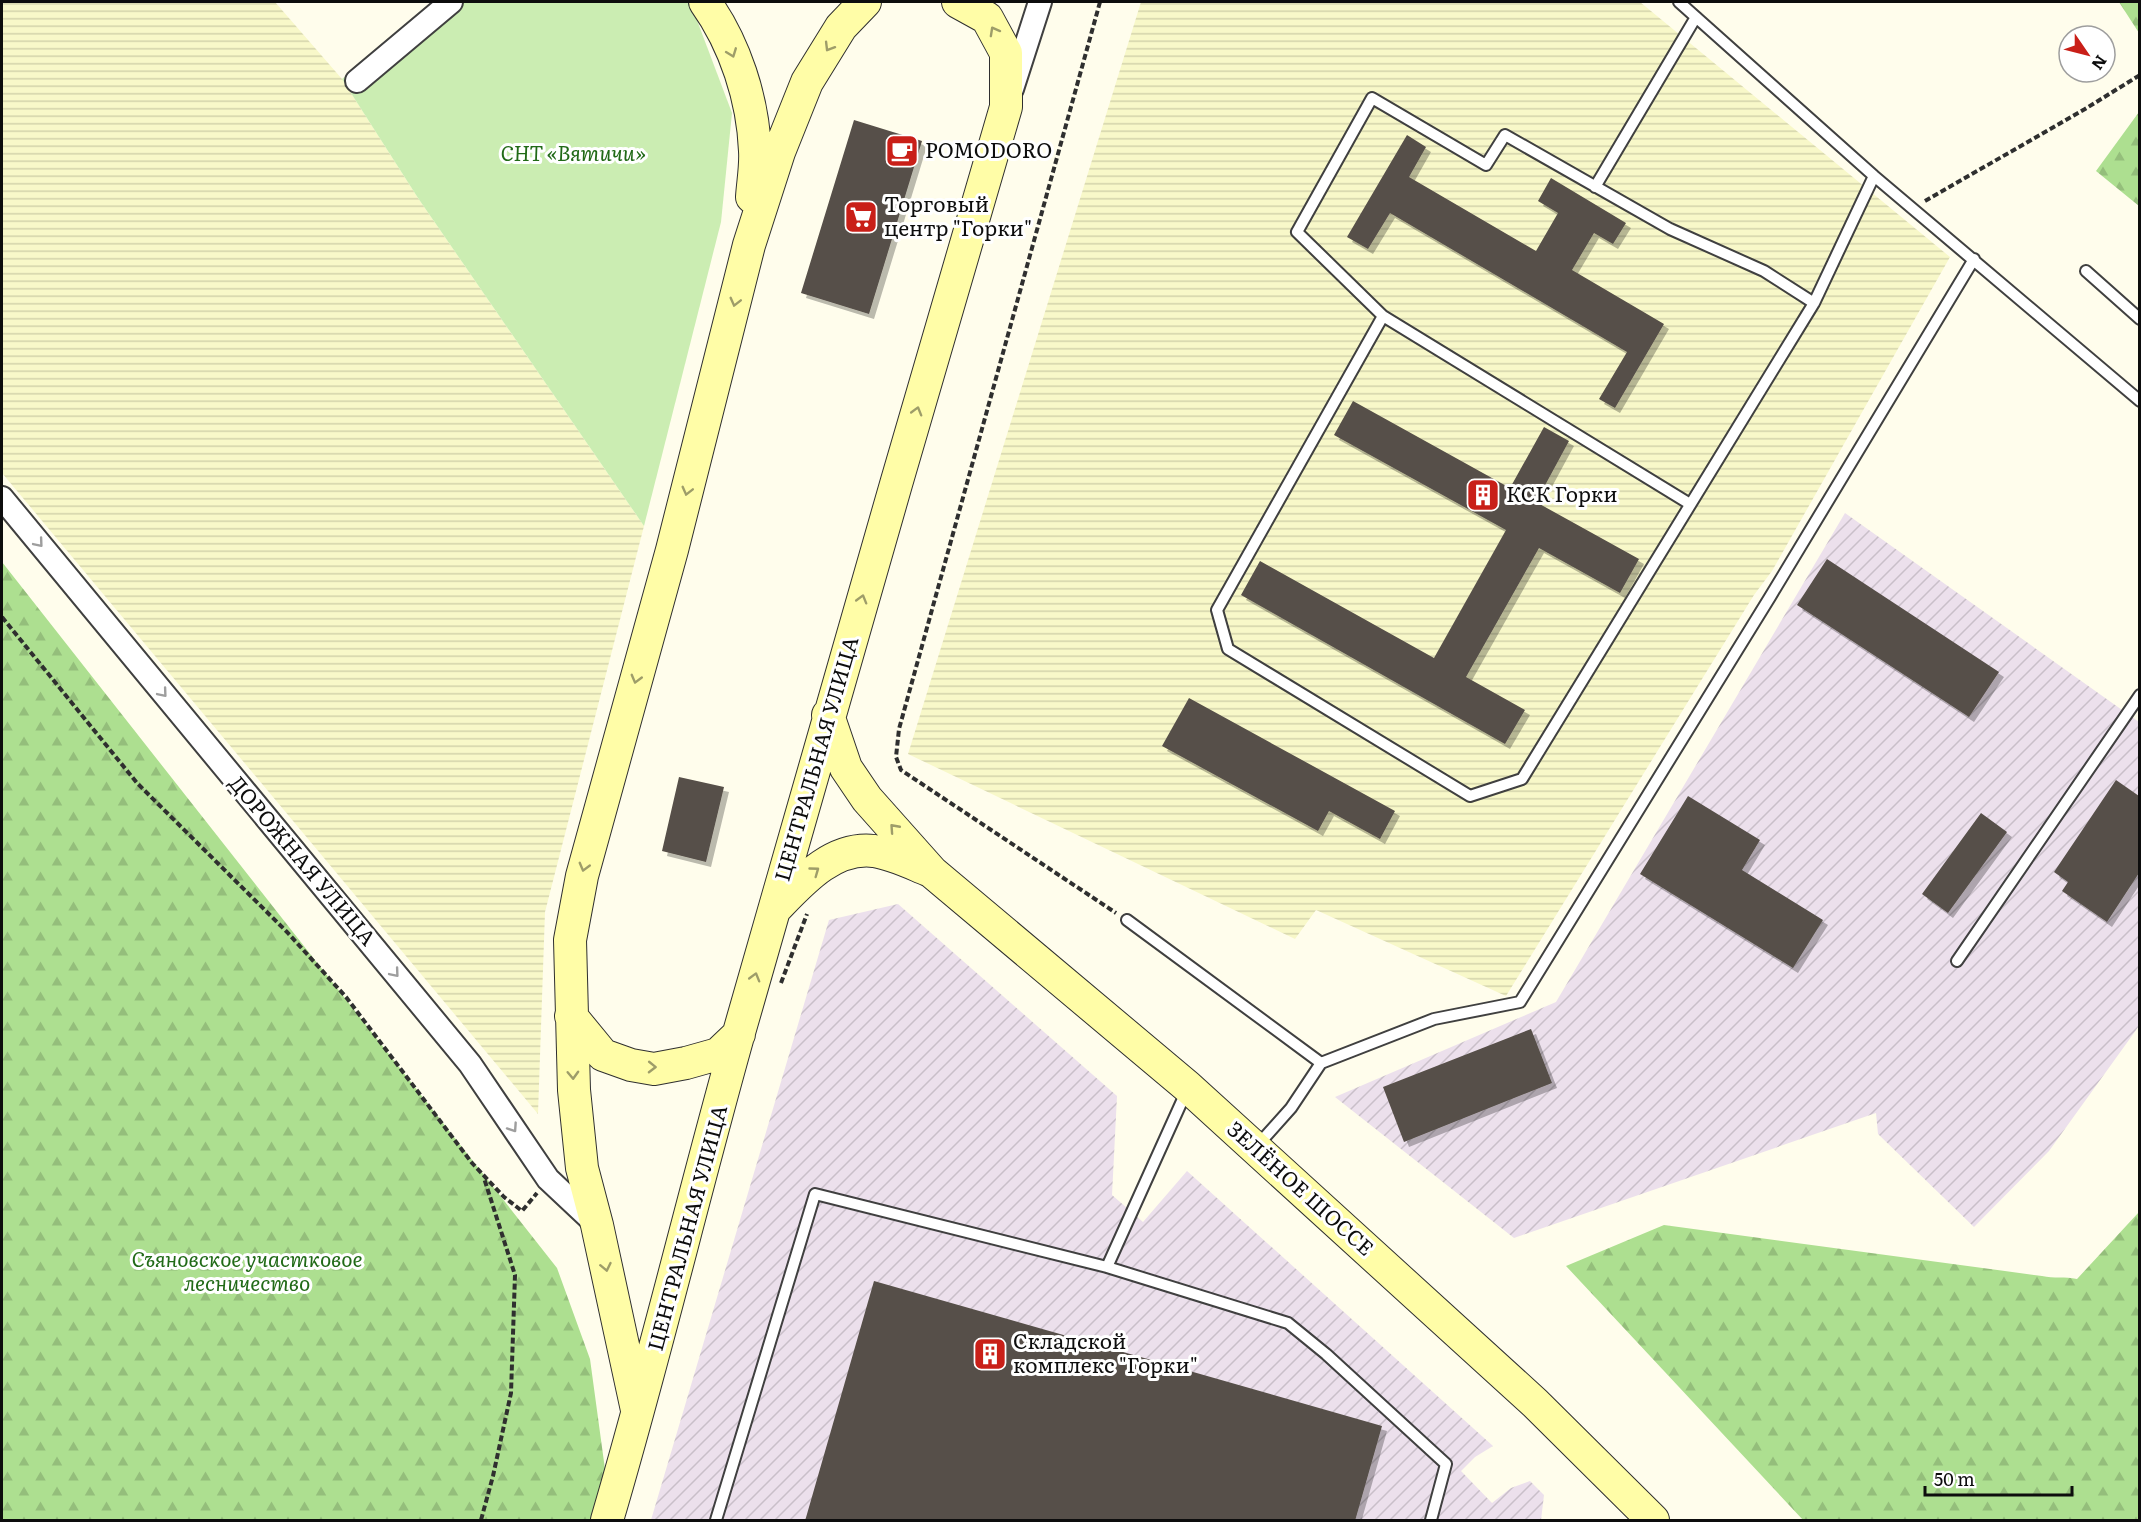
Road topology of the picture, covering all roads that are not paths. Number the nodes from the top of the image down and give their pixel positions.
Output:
1 (451, 2) edge
2 (705, 2) edge
3 (865, 2) edge
4 (958, 2) edge
5 (1040, 2) edge
6 (1678, 2) edge
7 (1696, 17) junction
8 (357, 81) dead end
9 (1006, 107) junction
10 (1874, 176) junction
11 (1595, 187) junction
12 (749, 245) junction
13 (1974, 259) junction
14 (2086, 271) dead end
15 (1814, 303) junction
16 (1383, 316) junction
17 (2139, 319) edge
18 (2139, 401) edge
19 (2, 498) edge
20 (1690, 504) junction
21 (2139, 695) edge
22 (828, 715) junction
23 (932, 872) junction
24 (774, 911) junction
25 (1127, 920) road end
26 (1957, 961) dead end
27 (572, 1017) junction
28 (739, 1034) junction
29 (1321, 1064) junction
30 (1188, 1087) junction
31 (1255, 1148) junction
32 (597, 1225) junction
33 (1107, 1267) junction
34 (638, 1416) junction
35 (1653, 1520) edge
36 (608, 1521) edge
37 (716, 1521) edge
38 (1431, 1521) edge

1 - 8 street
2 -> 12 main road
3 -> 12 main road
9 -> 4 main road
5 - 9 street, ЦЕНТРАЛЬНАЯ УЛИЦА
6 - 7 lane
7 - 10 lane
7 - 11 lane
22 -> 9 main road, ЦЕНТРАЛЬНАЯ УЛИЦА
10 - 13 lane
10 - 15 lane
11 - 15 lane
11 - 16 lane
12 -> 27 main road
13 - 18 lane
13 - 29 lane
14 - 17 lane
15 - 20 lane
16 - 20 lane
16 - 20 lane
19 -> 32 street, ДОРОЖНАЯ УЛИЦА
21 - 26 lane
23 -> 22 main road
22 - 24 main road, ЦЕНТРАЛЬНАЯ УЛИЦА
24 -> 23 main road
23 - 30 main road, ЗЕЛЁНОЕ ШОССЕ
28 -> 24 main road, ЦЕНТРАЛЬНАЯ УЛИЦА
25 - 29 lane
27 -> 28 main road
27 -> 32 main road
28 - 34 main road, ЦЕНТРАЛЬНАЯ УЛИЦА
29 - 31 lane
30 - 31 main road, ЗЕЛЁНОЕ ШОССЕ
30 - 33 lane
31 - 35 main road, ЗЕЛЁНОЕ ШОССЕ
32 -> 34 main road
33 - 37 lane
33 - 38 lane
34 - 36 main road, ЦЕНТРАЛЬНАЯ УЛИЦА

